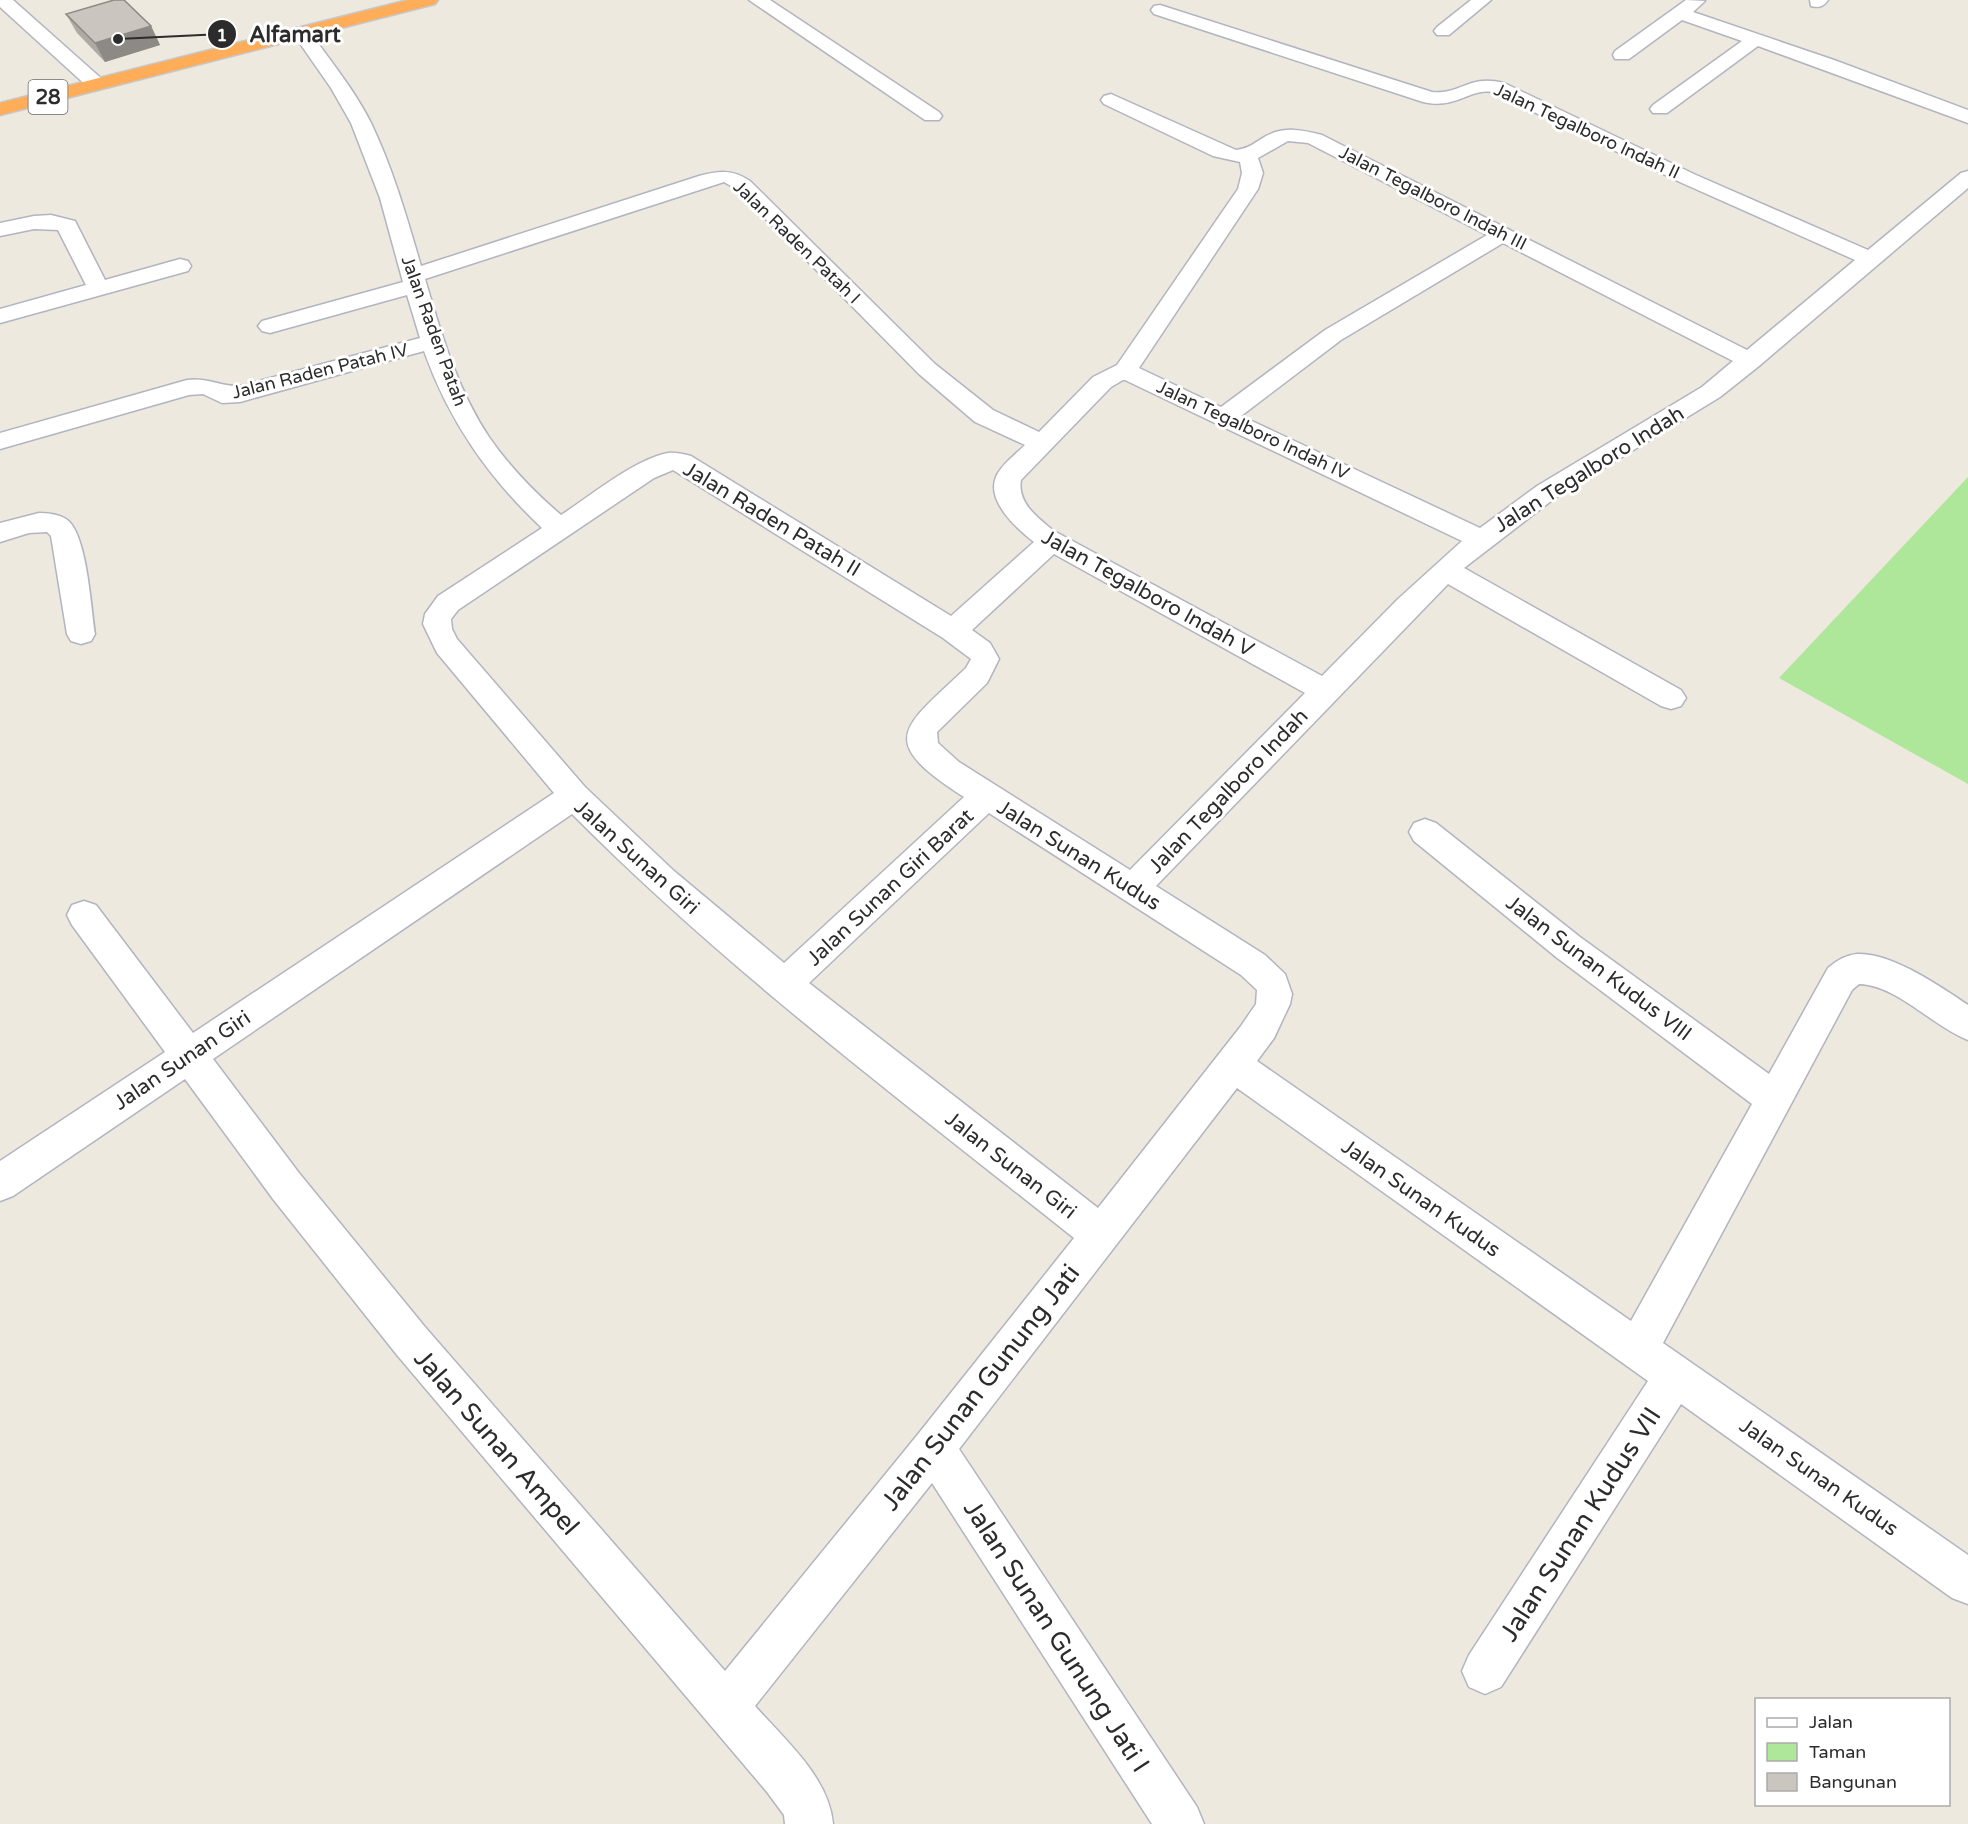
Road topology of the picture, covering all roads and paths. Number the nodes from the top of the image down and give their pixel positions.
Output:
1 (3, 0) edge
2 (429, 0) edge
3 (758, 0) edge
4 (1482, 0) edge
5 (1698, 0) edge
6 (1160, 10) dead end
7 (1679, 14) junction
8 (1443, 31) dead end
9 (302, 32) junction
10 (1756, 39) junction
11 (1622, 55) dead end
12 (96, 84) junction
13 (1111, 100) dead end
14 (0, 109) edge
15 (1660, 109) dead end
16 (932, 116) dead end
17 (1968, 117) edge
18 (1247, 157) junction
19 (1968, 177) edge
20 (0, 230) edge
21 (1504, 234) junction
22 (1870, 260) junction
23 (180, 266) dead end
24 (414, 280) junction
25 (99, 289) junction
26 (0, 316) edge
27 (270, 326) dead end
28 (434, 341) junction
29 (1751, 361) junction
30 (1124, 372) junction
31 (1225, 416) junction
32 (0, 441) edge
33 (1041, 443) junction
34 (559, 529) junction
35 (0, 533) edge
36 (1481, 539) junction
37 (1052, 542) junction
38 (1446, 570) junction
39 (953, 631) junction
40 (81, 634) dead end
41 (1325, 691) junction
42 (1671, 698) dead end
43 (574, 796) junction
44 (986, 796) junction
45 (1425, 832) dead end
46 (1133, 889) junction
47 (84, 915) dead end
48 (785, 984) junction
49 (1968, 1024) edge
50 (189, 1055) junction
51 (1233, 1065) junction
52 (1775, 1099) junction
53 (0, 1183) edge
54 (1099, 1233) junction
55 (1637, 1350) junction
56 (1675, 1376) junction
57 (934, 1448) junction
58 (1968, 1582) edge
59 (1485, 1671) dead end
60 (725, 1707) junction
61 (809, 1824) edge
62 (1180, 1824) edge

1 - 12 street
2 - 9 highway, 28
3 - 16 street
4 - 8 street
5 - 7 street
6 - 22 street, Jalan Tegalboro Indah II
7 - 10 street
7 - 11 street
9 - 12 highway, 28
9 - 24 street, Jalan Raden Patah
10 - 15 street
10 - 17 street
12 - 14 highway, 28
13 - 18 street
18 - 21 street, Jalan Tegalboro Indah III
18 - 30 street
19 - 22 street, Jalan Tegalboro Indah
20 - 25 street
21 - 29 street, Jalan Tegalboro Indah III
21 - 31 street
22 - 29 street, Jalan Tegalboro Indah
23 - 25 street
24 - 27 street
24 - 28 street, Jalan Raden Patah
24 - 33 street, Jalan Raden Patah I
25 - 26 street
28 - 32 street, Jalan Raden Patah IV
28 - 34 street, Jalan Raden Patah
29 - 36 street, Jalan Tegalboro Indah
30 - 31 street, Jalan Tegalboro Indah IV
30 - 33 street
31 - 36 street, Jalan Tegalboro Indah IV
33 - 37 street, Jalan Tegalboro Indah V
34 - 39 street, Jalan Raden Patah II
34 - 43 street
35 - 40 street
36 - 38 street, Jalan Tegalboro Indah
37 - 39 street
37 - 41 street, Jalan Tegalboro Indah V
38 - 41 street, Jalan Tegalboro Indah
38 - 42 street
39 - 44 street, Jalan Sunan Giri Barat
41 - 46 street, Jalan Tegalboro Indah
43 - 48 street, Jalan Sunan Giri
43 - 50 street, Jalan Sunan Giri
44 - 46 street, Jalan Sunan Kudus
44 - 48 street, Jalan Sunan Giri Barat
45 - 52 street, Jalan Sunan Kudus VIII
46 - 51 street, Jalan Sunan Kudus
47 - 50 street, Jalan Sunan Ampel
48 - 54 street, Jalan Sunan Giri
49 - 52 street
50 - 53 street, Jalan Sunan Giri
50 - 60 street, Jalan Sunan Ampel
51 - 54 street, Jalan Sunan Gunung Jati
51 - 55 street, Jalan Sunan Kudus
52 - 55 street
54 - 57 street, Jalan Sunan Gunung Jati
55 - 56 street, Jalan Sunan Kudus
56 - 58 street, Jalan Sunan Kudus
56 - 59 street, Jalan Sunan Kudus VII
57 - 60 street, Jalan Sunan Gunung Jati
57 - 62 street, Jalan Sunan Gunung Jati I
60 - 61 street, Jalan Sunan Ampel

